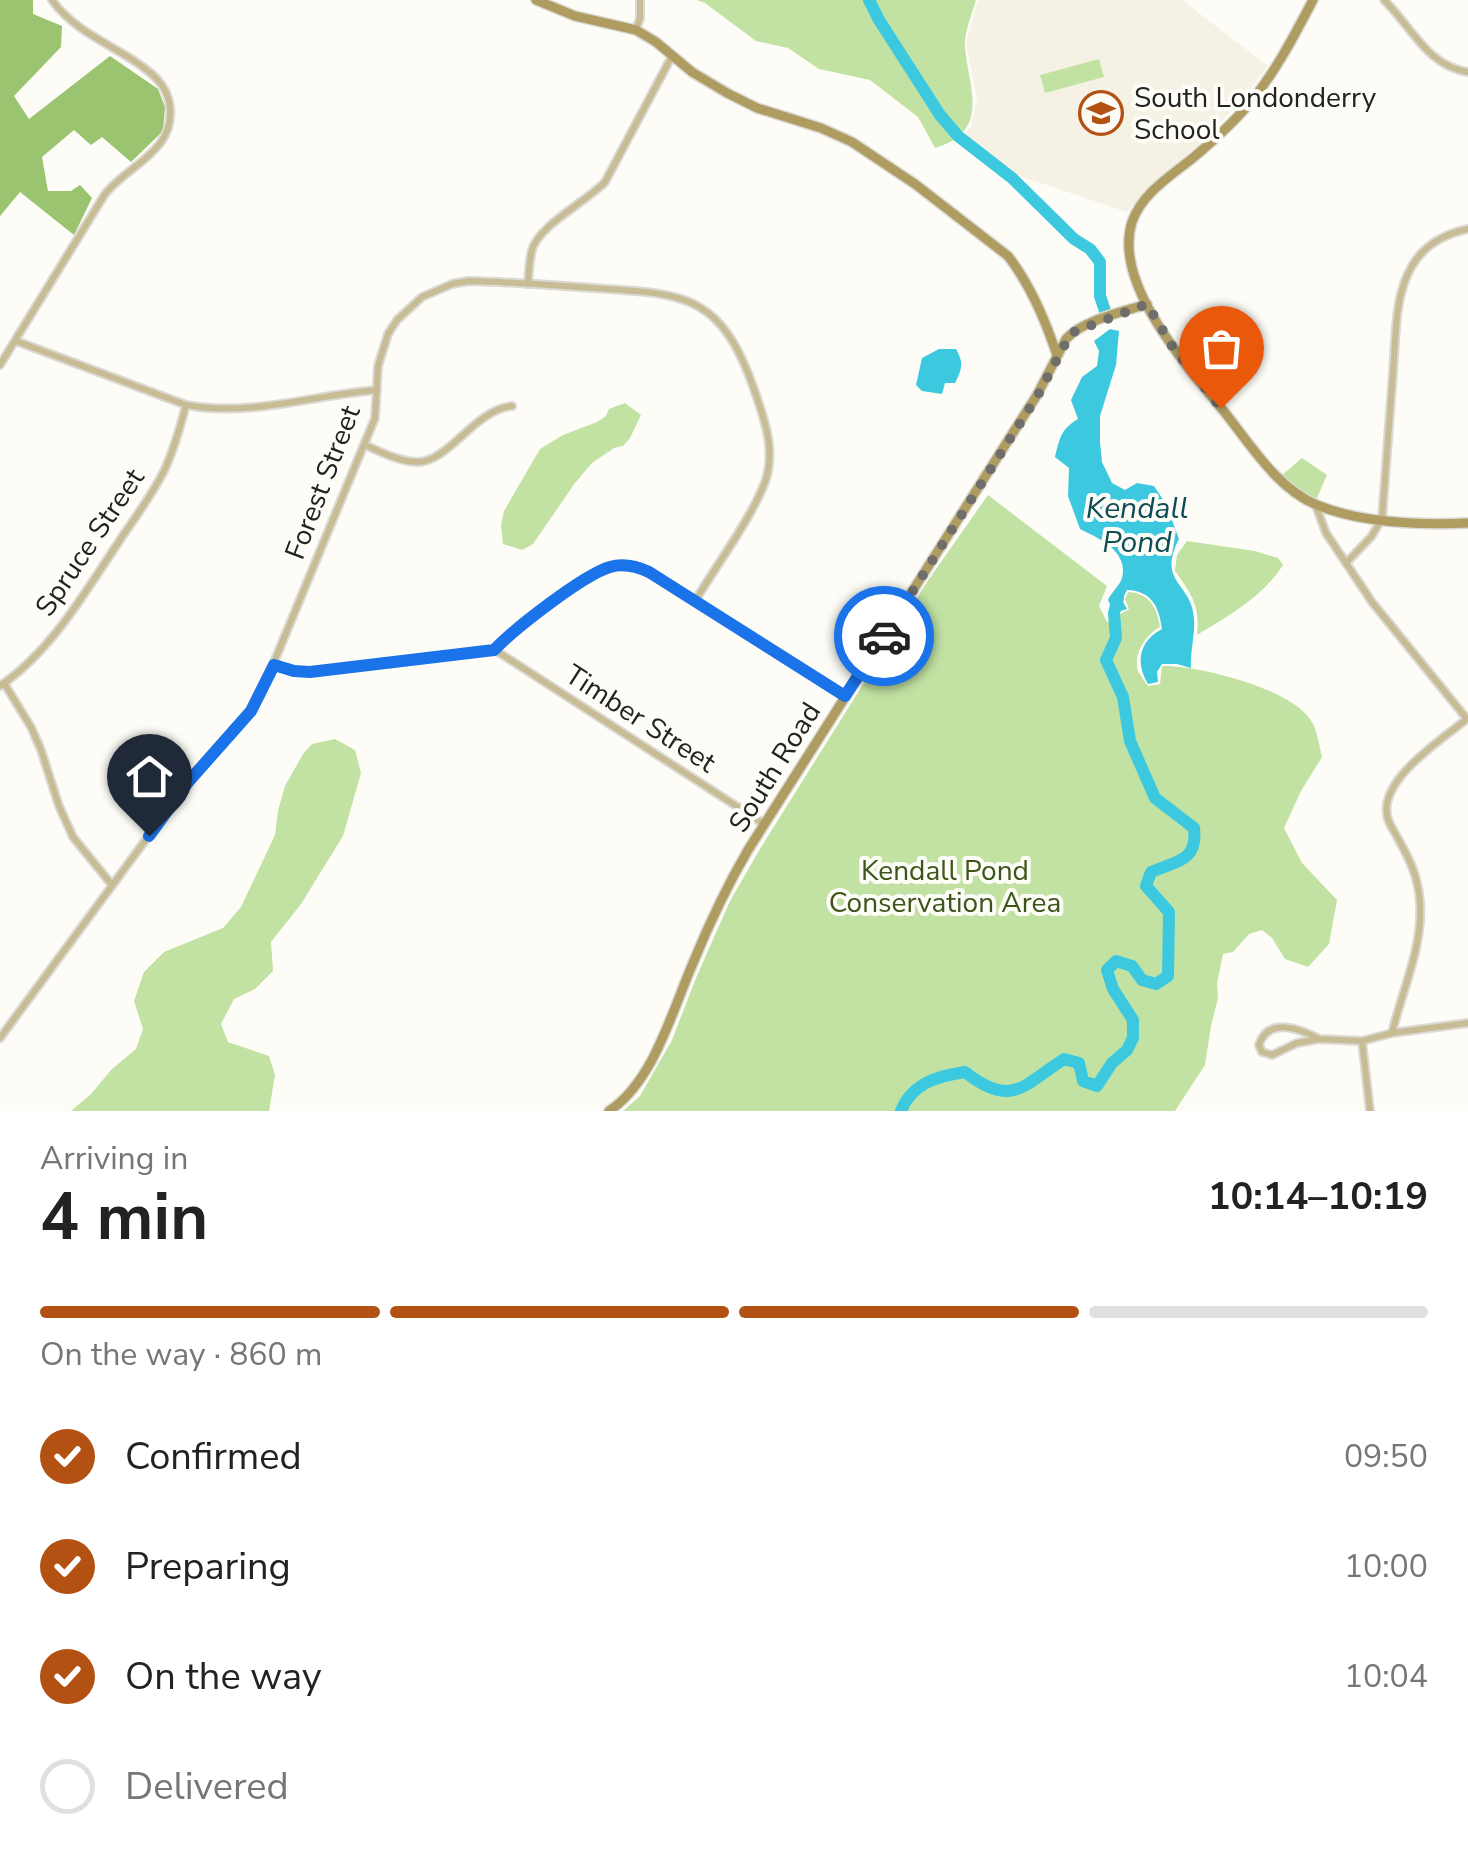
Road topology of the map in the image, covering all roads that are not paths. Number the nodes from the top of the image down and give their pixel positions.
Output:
1 (52, 0) edge
2 (536, 0) edge
3 (640, 0) edge
4 (1312, 0) edge
5 (1384, 0) edge
6 (636, 30) junction
7 (672, 56) junction
8 (1468, 72) edge
9 (1468, 229) edge
10 (528, 284) junction
11 (1147, 304) junction
12 (1046, 324) junction
13 (1071, 333) junction
14 (16, 341) junction
15 (1057, 355) junction
16 (0, 364) edge
17 (377, 390) junction
18 (186, 405) junction
19 (512, 406) dead end
20 (365, 445) junction
21 (1316, 504) junction
22 (1382, 519) junction
23 (1468, 524) edge
24 (1346, 563) junction
25 (695, 601) junction
26 (494, 650) junction
27 (274, 665) junction
28 (2, 685) edge
29 (845, 696) junction
30 (1467, 720) edge
31 (764, 824) junction
32 (112, 885) junction
33 (1468, 1023) edge
34 (1392, 1033) junction
35 (0, 1038) edge
36 (1319, 1039) junction
37 (1362, 1041) junction
38 (609, 1111) edge
39 (1370, 1111) edge

1 - 14 street
2 - 6 street
3 - 6 street
4 - 11 street
5 - 8 street
6 - 7 street
7 - 10 street
7 - 12 street
9 - 22 street
10 - 17 street, Forest Street
10 - 25 street, Forest Street
11 - 13 street
11 - 21 street
12 - 13 street
12 - 15 street
13 - 15 street, South Road
14 - 16 street
14 - 18 street
15 - 29 street, South Road
17 - 18 street
17 - 20 street, Forest Street
18 - 28 street, Spruce Street
19 - 20 street
20 - 27 street, Forest Street
21 - 22 street
21 - 24 street
22 - 23 street
22 - 24 street
24 - 30 street
25 - 26 street
25 - 29 street
26 - 27 street
26 - 31 street, Timber Street
27 - 32 street, Forest Street
28 - 32 street
29 - 31 street, South Road
30 - 34 street
31 - 38 street, South Road
32 - 35 street, Forest Street
33 - 34 street
34 - 37 street
36 - 36 street
36 - 37 street
37 - 39 street

